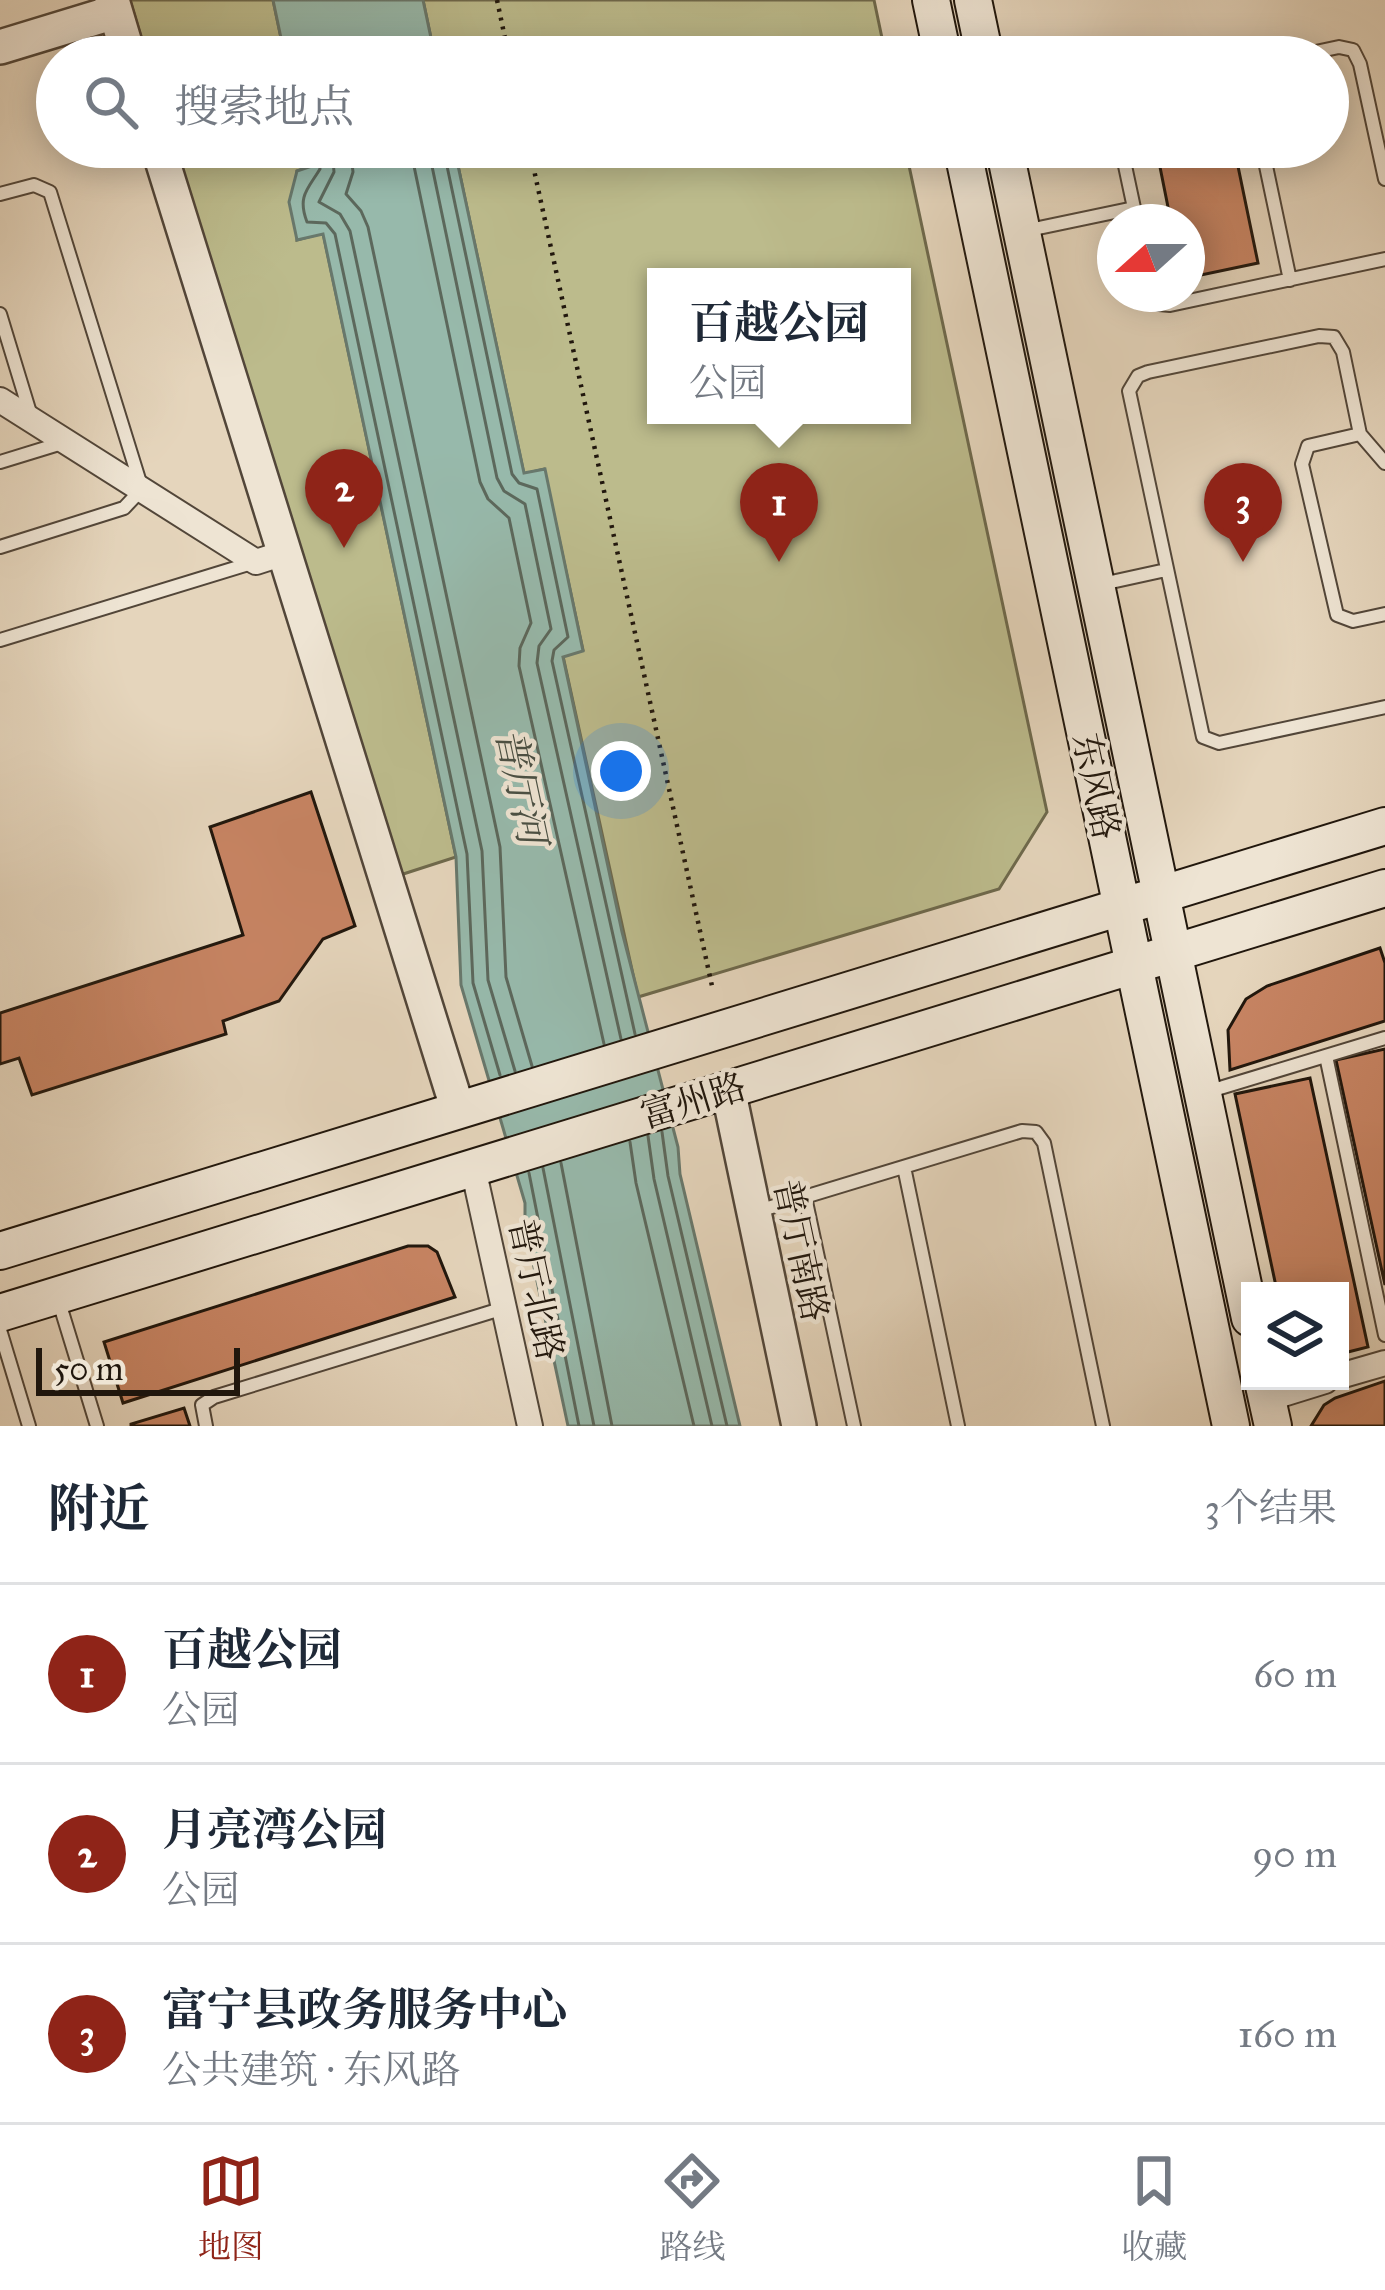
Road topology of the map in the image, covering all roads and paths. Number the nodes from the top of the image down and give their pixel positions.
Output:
1 (497, 0) edge
2 (931, 0) edge
3 (973, 0) edge
4 (113, 6) edge
5 (122, 36) edge
6 (505, 36) edge
7 (939, 36) edge
8 (981, 36) edge
9 (0, 47) edge
10 (1349, 49) edge
11 (164, 168) edge
12 (534, 168) edge
13 (966, 168) edge
14 (1008, 168) edge
15 (1126, 168) edge
16 (1266, 168) edge
17 (1385, 179) edge
18 (0, 194) edge
19 (1134, 204) edge
20 (1097, 221) edge
21 (1022, 232) junction
22 (1385, 259) edge
23 (1290, 280) junction
24 (1205, 298) edge
25 (0, 314) edge
26 (0, 400) edge
27 (32, 420) junction
28 (1360, 434) junction
29 (67, 442) junction
30 (0, 462) edge
31 (1385, 463) edge
32 (142, 489) junction
33 (0, 547) edge
34 (270, 557) junction
35 (1166, 570) junction
36 (1096, 585) junction
37 (1385, 614) edge
38 (0, 640) edge
39 (1385, 707) edge
40 (1385, 826) edge
41 (1384, 891) edge
42 (1161, 894) junction
43 (1122, 907) junction
44 (1173, 952) junction
45 (1134, 965) junction
46 (712, 986) dead end
47 (1385, 1038) edge
48 (1326, 1055) junction
49 (728, 1089) junction
50 (1203, 1093) junction
51 (458, 1110) junction
52 (904, 1167) junction
53 (473, 1168) junction
54 (805, 1198) junction
55 (754, 1213) junction
56 (0, 1251) edge
57 (1242, 1282) edge
58 (57, 1295) junction
59 (504, 1308) junction
60 (0, 1313) edge
61 (0, 1330) edge
62 (1385, 1334) edge
63 (1385, 1363) edge
64 (1349, 1373) edge
65 (1300, 1390) edge
66 (1268, 1402) edge
67 (29, 1426) edge
68 (97, 1426) edge
69 (206, 1426) edge
70 (530, 1426) edge
71 (799, 1426) edge
72 (854, 1426) edge
73 (958, 1426) edge
74 (1103, 1426) edge
75 (1231, 1426) edge

1 - 6 path
2 - 7 main road
3 - 8 main road
4 - 5 street
4 - 9 street
10 - 17 lane
11 - 34 street
12 - 46 path
13 - 43 main road, 东风路
14 - 21 main road, 东风路
15 - 19 lane
16 - 23 lane
18 - 32 lane
20 - 21 lane
21 - 36 main road, 东风路
22 - 23 lane
23 - 24 lane
25 - 27 lane
26 - 27 street
27 - 29 street
28 - 31 lane
28 - 35 lane
28 - 37 lane
29 - 30 lane
29 - 32 street
32 - 33 lane
32 - 34 street
34 - 38 lane
34 - 51 street
35 - 36 lane
35 - 39 lane
36 - 42 main road, 东风路
40 - 42 main road, 富州路
41 - 44 main road, 富州路
42 - 43 main road, 富州路
42 - 44 main road, 东风路
43 - 45 main road, 东风路
43 - 51 main road, 富州路
44 - 45 main road, 富州路
44 - 50 main road, 东风路
45 - 49 main road, 富州路
45 - 75 main road, 东风路
47 - 48 lane
48 - 50 lane
48 - 62 lane
49 - 53 main road, 富州路
49 - 55 street, 普厅南路
50 - 57 main road, 东风路
51 - 56 main road, 富州路
52 - 54 lane
52 - 73 lane
52 - 74 lane
53 - 58 main road, 富州路
53 - 59 street, 普厅北路
54 - 55 lane
54 - 72 lane
55 - 71 street, 普厅南路
58 - 60 main road, 富州路
58 - 68 lane
59 - 69 lane
59 - 70 street, 普厅北路
61 - 67 lane
63 - 64 street
65 - 66 street

